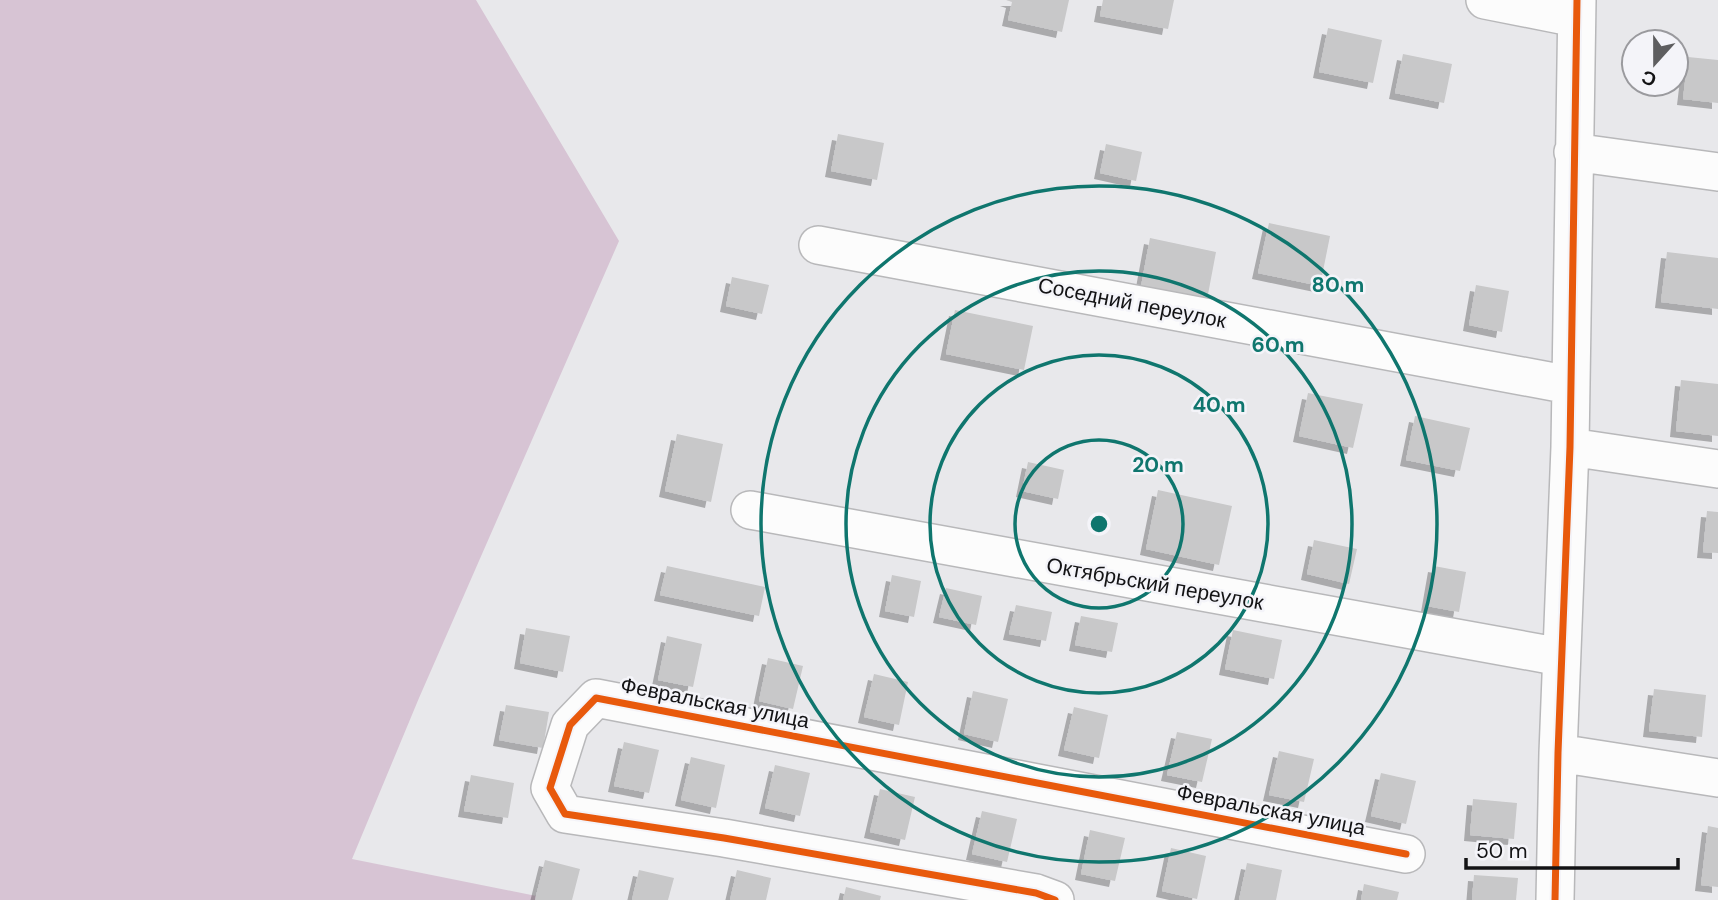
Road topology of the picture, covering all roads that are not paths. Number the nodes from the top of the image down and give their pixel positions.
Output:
1 (1486, 0) edge
2 (1576, 9) edge
3 (1573, 152) junction
4 (1718, 172) edge
5 (818, 245) dead end
6 (1570, 385) junction
7 (1570, 447) junction
8 (1718, 469) edge
9 (750, 510) dead end
10 (1561, 657) junction
11 (1558, 753) junction
12 (1718, 778) edge
13 (1406, 853) dead end
14 (1055, 900) edge
15 (1555, 900) edge

1 - 2 street
2 - 3 street
3 - 4 street
3 - 6 street
5 - 6 street, Соседний переулок
6 - 7 street
7 - 8 street
7 - 10 street
9 - 10 street, Октябрьский переулок
10 - 11 street
11 - 12 street
11 - 15 street
13 - 14 street, Февральская улица

